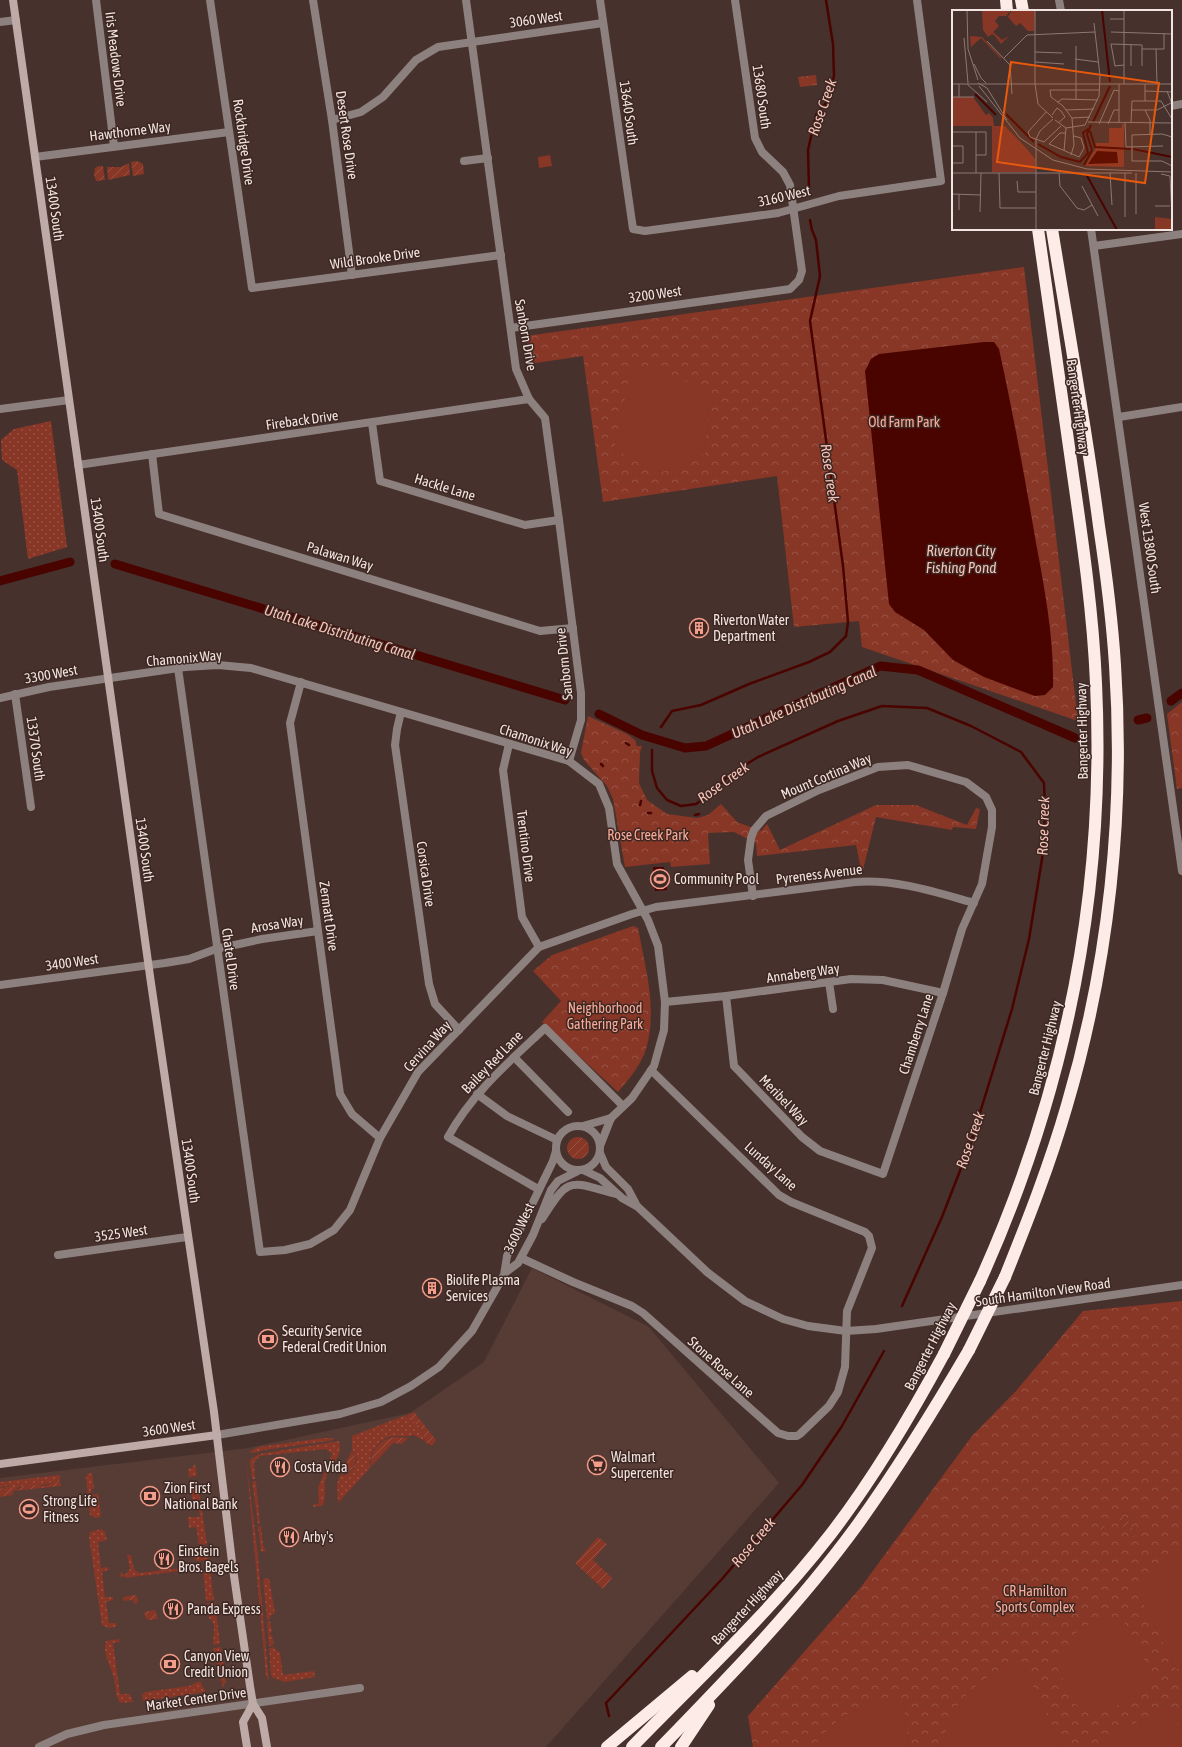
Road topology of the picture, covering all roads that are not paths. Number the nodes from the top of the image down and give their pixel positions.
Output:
1 (13, 0) edge
2 (96, 0) edge
3 (210, 0) edge
4 (313, 0) edge
5 (466, 0) edge
6 (600, 0) edge
7 (735, 0) edge
8 (917, 0) edge
9 (1006, 0) edge
10 (1021, 0) edge
11 (1059, 0) edge
12 (1007, 10) edge
13 (1022, 10) edge
14 (1060, 10) edge
15 (16, 20) junction
16 (0, 22) edge
17 (603, 23) junction
18 (472, 41) junction
19 (1182, 104) edge
20 (1172, 106) edge
21 (332, 120) junction
22 (229, 132) junction
23 (114, 146) junction
24 (35, 157) junction
25 (488, 158) junction
26 (464, 161) dead end
27 (794, 209) junction
28 (633, 229) joint
29 (1038, 230) edge
30 (1052, 230) edge
31 (1091, 230) edge
32 (1182, 234) edge
33 (1094, 246) junction
34 (501, 255) junction
35 (352, 275) junction
36 (799, 280) joint
37 (252, 288) joint
38 (511, 328) junction
39 (529, 399) junction
40 (69, 400) junction
41 (1182, 407) edge
42 (0, 409) edge
43 (1118, 417) junction
44 (372, 423) junction
45 (152, 454) junction
46 (78, 465) junction
47 (559, 520) junction
48 (573, 628) junction
49 (178, 668) junction
50 (108, 680) junction
51 (301, 682) junction
52 (15, 694) junction
53 (0, 698) edge
54 (402, 712) junction
55 (509, 744) junction
56 (569, 761) junction
57 (31, 807) dead end
58 (1182, 871) edge
59 (753, 896) junction
60 (974, 902) junction
61 (642, 910) junction
62 (318, 931) junction
63 (539, 947) junction
64 (216, 949) junction
65 (148, 966) junction
66 (829, 982) junction
67 (0, 985) edge
68 (943, 993) junction
69 (726, 996) junction
70 (665, 1002) junction
71 (833, 1009) dead end
72 (459, 1030) junction
73 (514, 1057) junction
74 (651, 1070) junction
75 (477, 1094) junction
76 (623, 1106) junction
77 (568, 1112) dead end
78 (611, 1118) junction
79 (583, 1126) junction
80 (380, 1138) junction
81 (557, 1140) junction
82 (600, 1150) junction
83 (556, 1151) junction
84 (581, 1170) junction
85 (883, 1174) joint
86 (538, 1189) junction
87 (618, 1195) junction
88 (638, 1207) junction
89 (533, 1235) junction
90 (187, 1237) junction
91 (260, 1252) joint
92 (58, 1255) dead end
93 (520, 1258) junction
94 (506, 1272) junction
95 (1182, 1285) edge
96 (846, 1331) junction
97 (216, 1435) junction
98 (0, 1464) edge
99 (755, 1622) junction
100 (735, 1670) junction
101 (360, 1688) dead end
102 (253, 1704) junction
103 (39, 1747) edge
104 (247, 1747) edge
105 (267, 1747) edge
106 (607, 1747) edge
107 (632, 1747) edge
108 (661, 1747) edge
109 (681, 1747) edge

1 - 15 main road, 13400 South
2 - 23 street, Iris Meadows Drive
3 - 22 street, Rockbridge Drive
4 - 21 street, Desert Rose Drive
5 - 18 street, Sanborn Drive
6 - 17 street, 13640 South
7 - 27 street, 13680 South
8 - 27 street, 3160 West
9 - 12 highway
10 - 13 highway
11 - 14 street
15 - 16 street
15 - 24 main road, 13400 South
17 - 18 street, 3060 West
17 - 28 street, 13640 South
18 - 21 street, 3060 West
18 - 25 street, Sanborn Drive
19 - 20 street
21 - 35 street, Desert Rose Drive
22 - 23 street, Hawthorne Way
22 - 37 street, Rockbridge Drive
23 - 24 street, Hawthorne Way
24 - 40 main road, 13400 South
25 - 26 street
25 - 34 street, Sanborn Drive
27 - 28 street, 3160 West
27 - 36 street, 13680 South
29 - 99 highway, Bangerter Highway, bridge
30 - 100 highway, Bangerter Highway, bridge
31 - 33 street, West 13800 South
32 - 33 street
33 - 43 street, West 13800 South
34 - 35 street, Wild Brooke Drive
34 - 38 street, Sanborn Drive
35 - 37 street, Wild Brooke Drive
36 - 38 street, 3200 West
38 - 39 street, Sanborn Drive
39 - 44 street, Fireback Drive
39 - 47 street, Sanborn Drive
40 - 42 street
40 - 46 main road, 13400 South
41 - 43 street
43 - 58 street, West 13800 South
44 - 45 street, Fireback Drive
44 - 47 street, Hackle Lane
45 - 46 street, Fireback Drive
45 - 48 street, Palawan Way
46 - 50 main road, 13400 South
47 - 48 street, Sanborn Drive
48 - 56 street, Sanborn Drive
49 - 50 street, Chamonix Way
49 - 51 street, Chamonix Way
49 - 64 street, Chatel Drive
50 - 52 street, 3300 West
50 - 65 main road, 13400 South
51 - 54 street, Chamonix Way
51 - 62 street, Zermatt Drive
52 - 53 street, 3300 West
52 - 57 street, 13370 South
54 - 55 street, Chamonix Way
54 - 72 street, Corsica Drive
55 - 56 street, Chamonix Way
55 - 63 street, Trentino Drive
56 - 61 street, Chamonix Way
59 - 60 street, Pyreness Avenue
59 - 60 street, Mount Cortina Way
59 - 61 street, Pyreness Avenue
60 - 68 street, Chamberry Lane
61 - 63 street, Cervina Way
61 - 70 street, Chamonix Way
62 - 64 street, Arosa Way
62 - 80 street, Zermatt Drive
63 - 72 street, Cervina Way
64 - 65 street, Arosa Way
64 - 91 street, Chatel Drive
65 - 67 street, 3400 West
65 - 90 main road, 13400 South
66 - 68 street, Annaberg Way
66 - 69 street, Annaberg Way
66 - 71 street
68 - 85 street, Chamberry Lane
69 - 70 street, Annaberg Way
69 - 85 street, Meribel Way
70 - 74 street, Chamonix Way
72 - 80 street, Cervina Way
73 - 75 street, Bailey Red Lane
73 - 76 street, Bailey Red Lane
73 - 77 street
74 - 76 street, Chamonix Way
74 - 96 street, Lunday Lane
75 - 81 street
75 - 86 street, Bailey Red Lane
76 - 78 street, Chamonix Way
78 - 79 street, Chamonix Way
78 - 82 street, Chamonix Way
79 - 81 street
79 - 82 street
80 - 91 street, Cervina Way
81 - 83 street
82 - 84 street
82 - 88 street, South Hamilton View Road
83 - 84 street
83 - 86 street, 3600 West
84 - 87 street, South Hamilton View Road
84 - 89 street, 3600 West
86 - 94 street, 3600 West
87 - 88 street, South Hamilton View Road
87 - 89 street
88 - 96 street, South Hamilton View Road
89 - 93 street, 3600 West
90 - 92 street, 3525 West
90 - 97 main road, 13400 South
93 - 94 street, 3600 West
93 - 96 street, Stone Rose Lane
94 - 97 street, 3600 West
95 - 96 street, South Hamilton View Road
97 - 98 main road, 3600 West
97 - 102 main road, 13400 South
99 - 106 highway
99 - 107 highway, Bangerter Highway
100 - 108 highway, Bangerter Highway
100 - 109 highway
101 - 102 street, Market Center Drive
102 - 103 street, Market Center Drive
102 - 104 main road
102 - 105 main road, 13400 South

